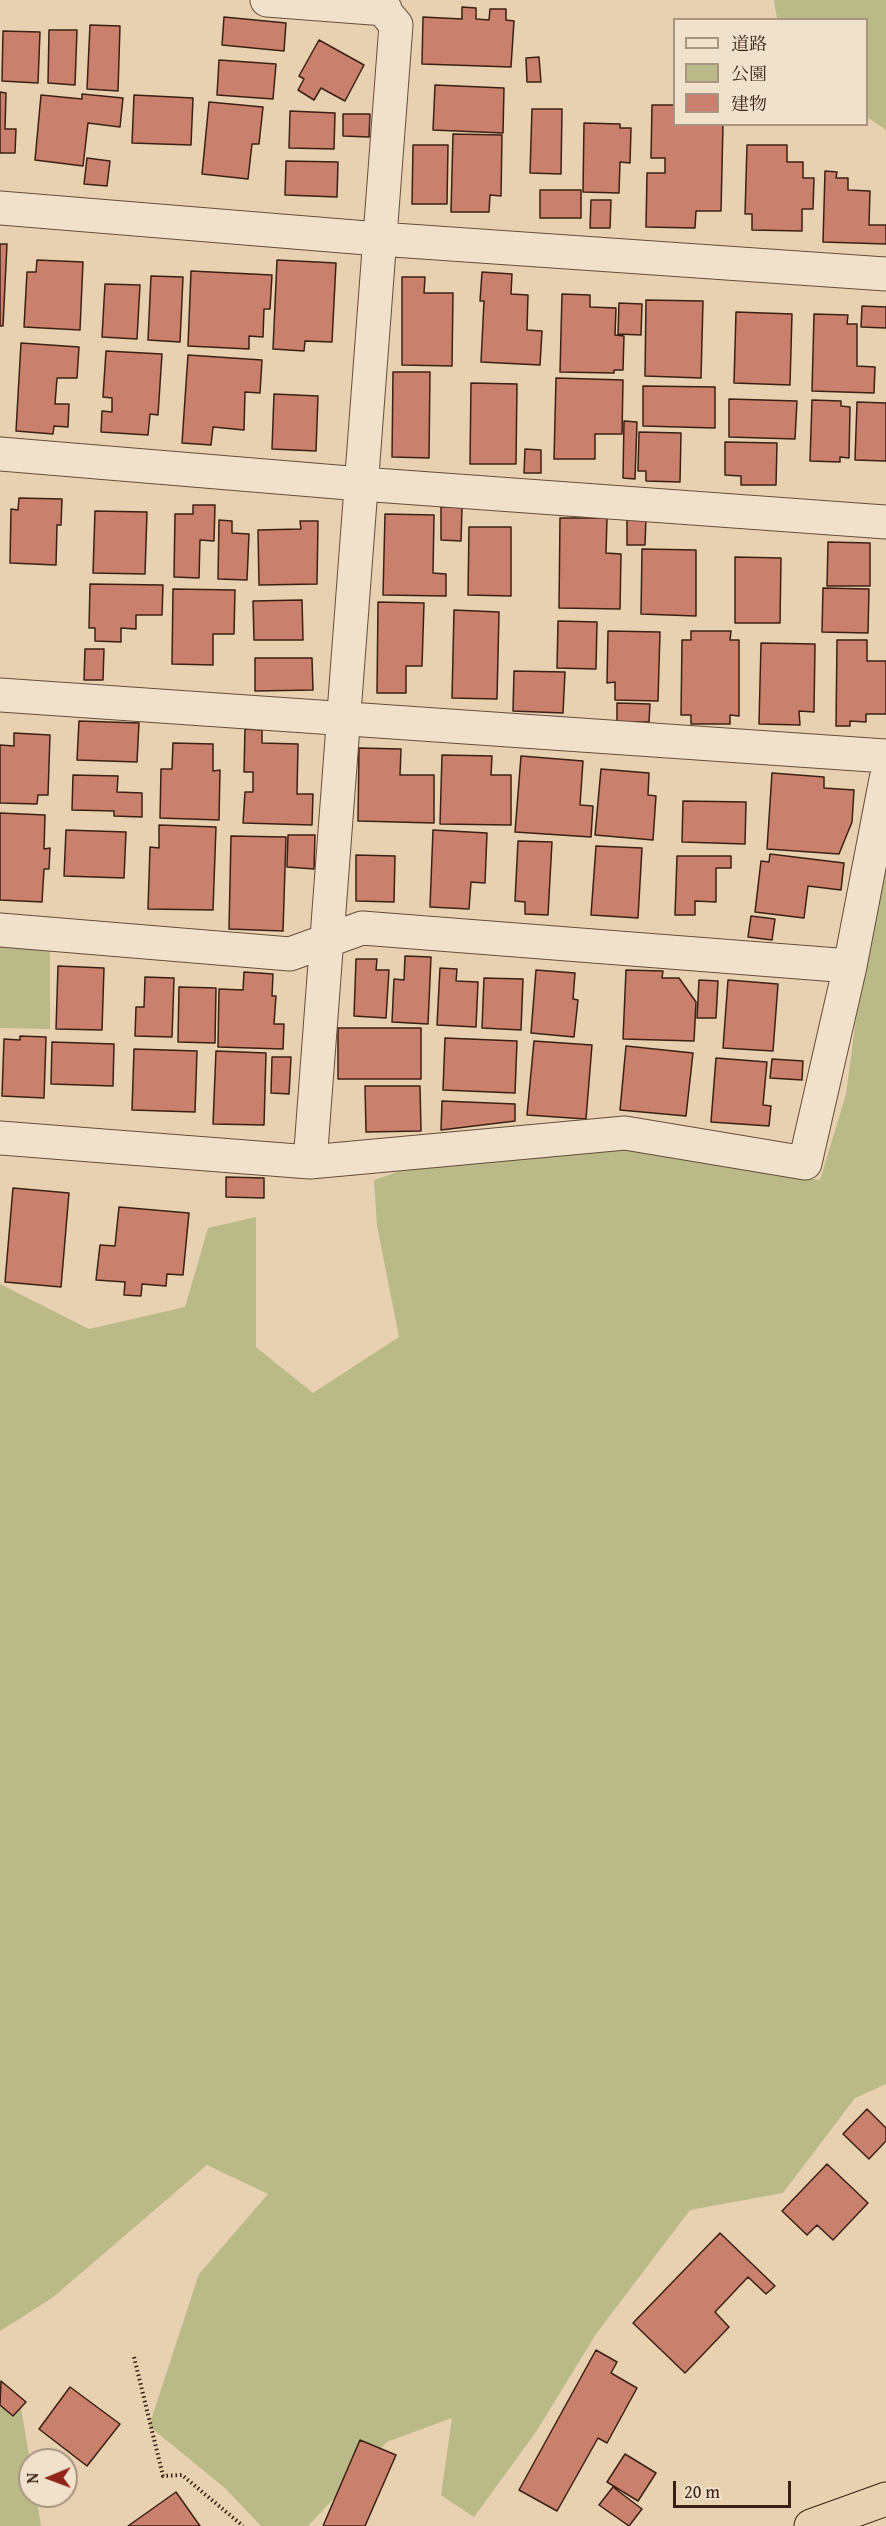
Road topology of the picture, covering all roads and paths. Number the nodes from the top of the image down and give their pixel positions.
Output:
1 (267, 0) edge
2 (380, 5) edge
3 (0, 208) edge
4 (379, 239) junction
5 (886, 274) edge
6 (0, 454) edge
7 (361, 484) junction
8 (886, 522) edge
9 (0, 695) edge
10 (344, 720) junction
11 (886, 756) edge
12 (886, 779) edge
13 (0, 930) edge
14 (326, 941) junction
15 (850, 966) junction
16 (0, 1138) edge
17 (310, 1162) junction
18 (134, 2357) dead end
19 (886, 2499) edge
20 (243, 2526) edge
21 (811, 2526) edge

1 - 2 street
2 - 4 street
3 - 4 street
4 - 5 street
4 - 7 street
6 - 7 street
7 - 8 street
7 - 10 street
9 - 10 street
10 - 11 street
10 - 14 street
12 - 15 street
13 - 14 street
14 - 15 street
14 - 17 street
15 - 17 street
16 - 17 street
18 - 20 path
19 - 21 highway

